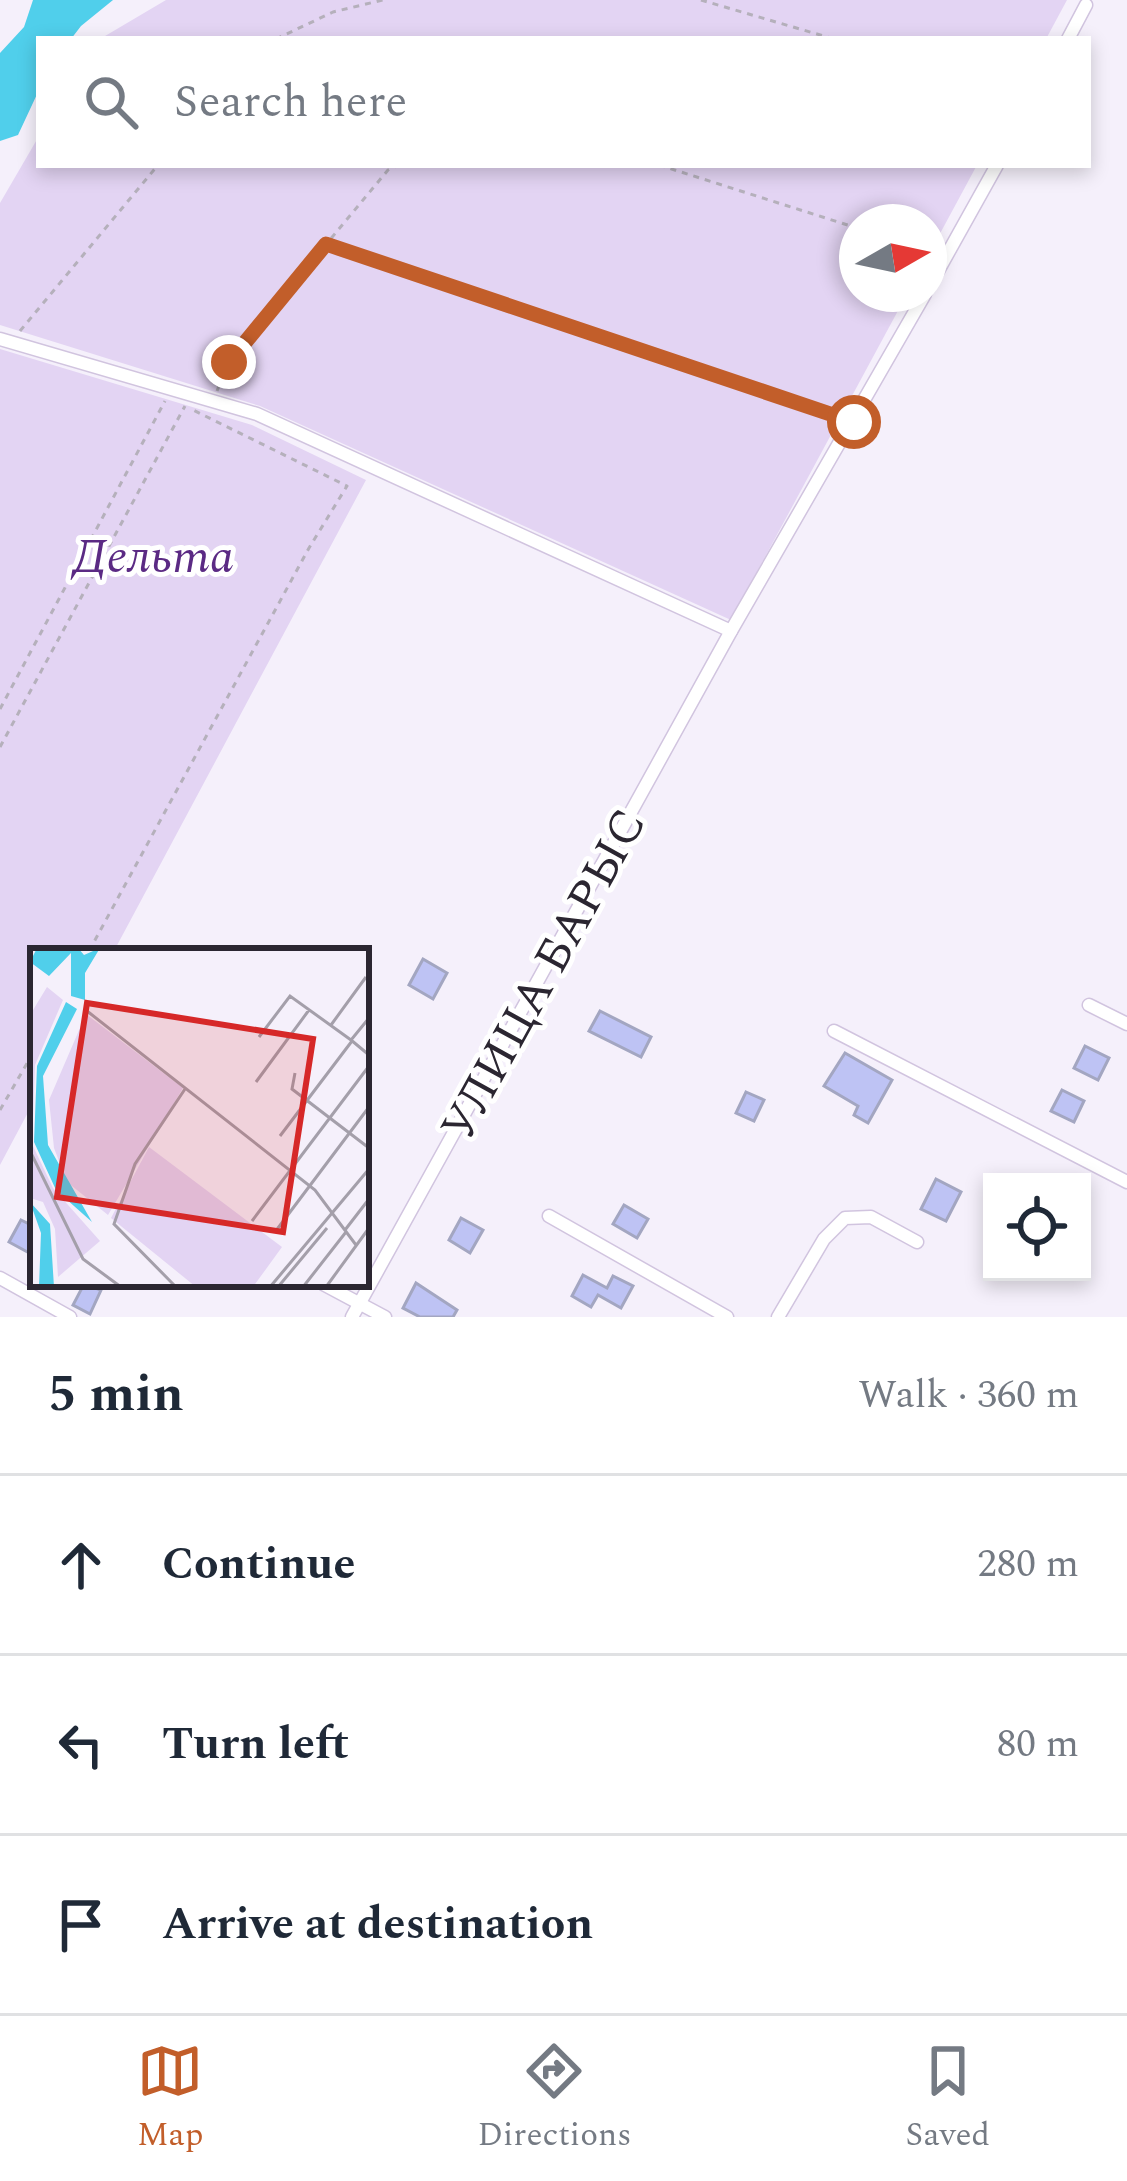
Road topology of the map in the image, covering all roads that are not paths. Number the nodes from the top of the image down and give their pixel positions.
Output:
1 (1086, 5) dead end
2 (1070, 36) edge
3 (995, 168) edge
4 (947, 255) edge
5 (915, 312) edge
6 (6, 340) edge
7 (731, 631) junction
8 (1089, 1005) dead end
9 (1127, 1024) edge
10 (834, 1031) dead end
11 (1127, 1182) edge
12 (549, 1216) dead end
13 (917, 1242) dead end
14 (0, 1278) edge
15 (329, 1287) edge
16 (360, 1304) junction
17 (70, 1317) edge
18 (352, 1317) edge
19 (386, 1317) edge
20 (728, 1317) edge
21 (778, 1317) edge

1 - 2 street
3 - 4 street, УЛИЦА БАРЫС
5 - 7 street, УЛИЦА БАРЫС
6 - 7 street
7 - 16 street, УЛИЦА БАРЫС
8 - 9 street
10 - 11 street
12 - 20 street
13 - 21 street
14 - 17 street
15 - 16 street
16 - 18 street, УЛИЦА БАРЫС
16 - 19 street

